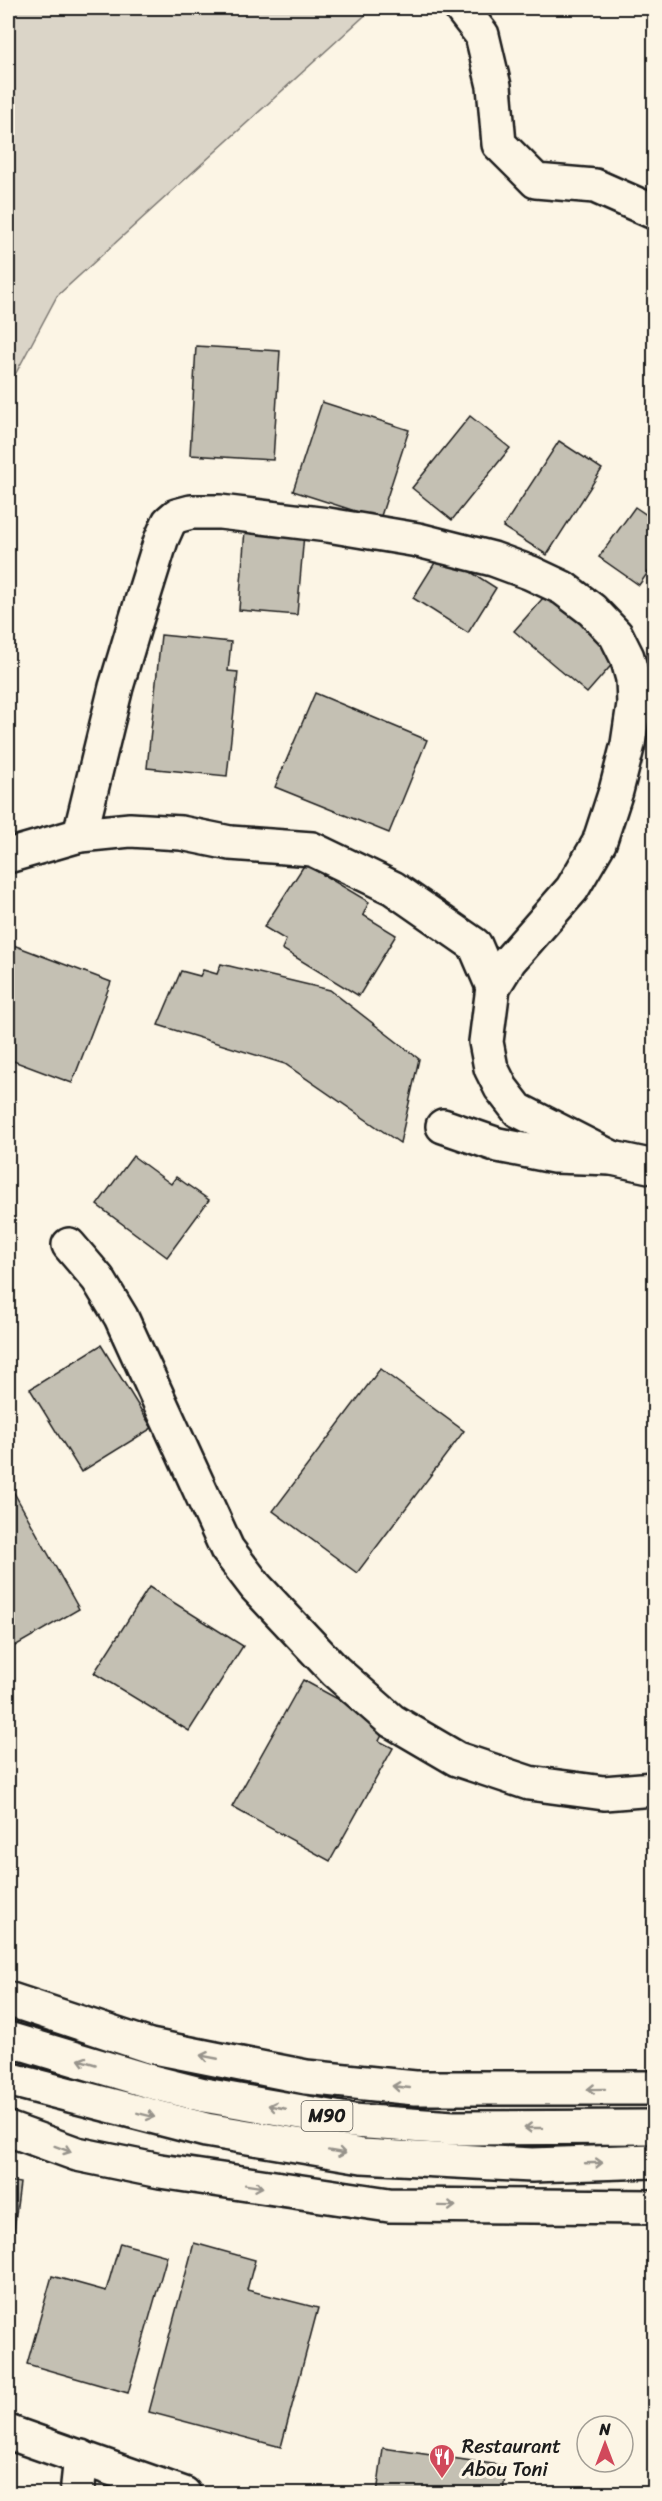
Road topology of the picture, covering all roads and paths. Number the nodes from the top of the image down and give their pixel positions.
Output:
1 (461, 8) edge
2 (654, 212) edge
3 (80, 835) junction
4 (8, 856) edge
5 (493, 987) junction
6 (443, 1126) dead end
7 (612, 1158) junction
8 (654, 1167) edge
9 (69, 1245) dead end
10 (654, 1789) edge
11 (8, 1999) edge
12 (8, 2039) edge
13 (8, 2079) edge
14 (654, 2088) edge
15 (654, 2127) edge
16 (8, 2129) edge
17 (654, 2161) edge
18 (654, 2207) edge
19 (8, 2432) edge
20 (81, 2457) junction
21 (76, 2493) edge
22 (184, 2493) edge

1 - 2 main road
3 - 4 main road
3 - 5 main road
3 - 5 main road
5 - 7 main road
6 - 7 main road
7 - 8 main road
9 - 10 main road
14 -> 11 main road
15 -> 12 main road, M90
13 -> 17 main road, M90
16 -> 18 main road
19 - 20 main road
20 - 21 main road
20 - 22 main road

